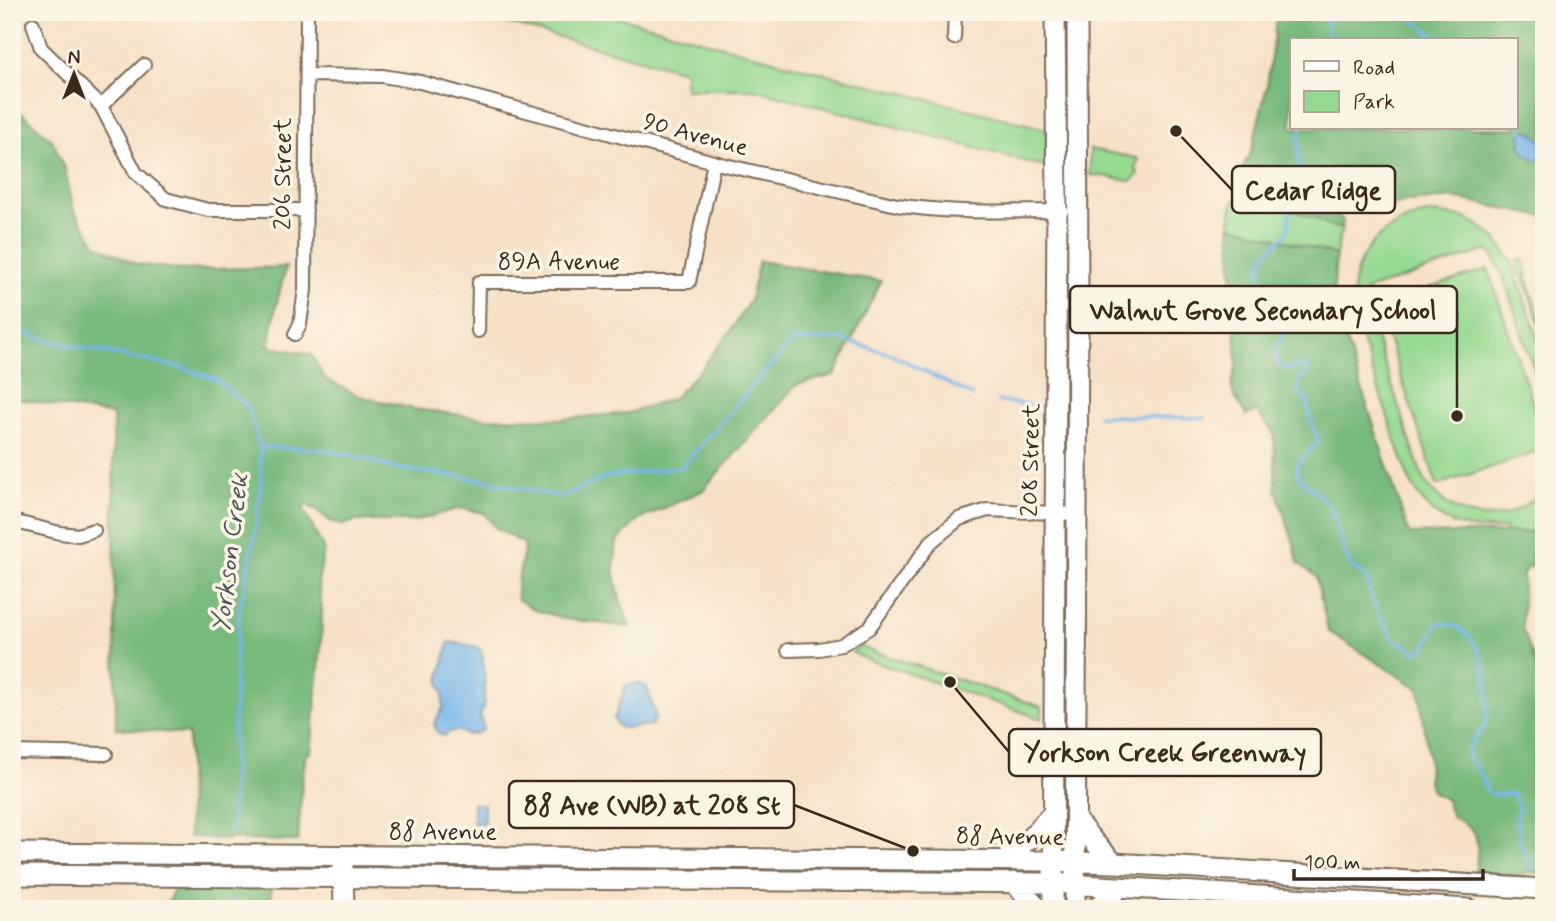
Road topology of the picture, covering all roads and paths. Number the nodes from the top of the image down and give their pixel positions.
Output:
1 (307, 12) edge
2 (955, 12) edge
3 (1055, 12) edge
4 (1077, 12) edge
5 (33, 24) dead end
6 (954, 38) dead end
7 (144, 65) dead end
8 (307, 75) junction
9 (101, 106) junction
10 (714, 162) junction
11 (306, 210) junction
12 (1056, 211) junction
13 (1077, 211) junction
14 (478, 331) dead end
15 (295, 334) dead end
16 (1054, 513) junction
17 (1077, 514) junction
18 (12, 521) edge
19 (94, 530) dead end
20 (788, 650) dead end
21 (12, 752) edge
22 (106, 754) dead end
23 (1054, 812) junction
24 (1076, 820) junction
25 (12, 853) edge
26 (50, 853) junction
27 (343, 856) junction
28 (548, 856) junction
29 (1004, 860) junction
30 (1053, 861) junction
31 (1076, 862) junction
32 (1114, 863) junction
33 (12, 875) edge
34 (50, 875) junction
35 (344, 878) junction
36 (433, 879) junction
37 (1013, 882) junction
38 (1053, 883) junction
39 (1075, 884) junction
40 (1121, 887) junction
41 (1544, 889) edge
42 (344, 909) edge
43 (1039, 909) edge
44 (1053, 909) edge
45 (1075, 909) edge
46 (1095, 909) edge
47 (1468, 909) edge

1 - 8 street, 206 Street
2 - 6 street
3 - 12 main road, 208 Street
4 - 13 main road, 208 Street
5 - 9 street
7 - 9 street
8 - 10 street, 90 Avenue
8 - 11 street, 206 Street
9 - 11 street
10 - 12 street, 90 Avenue
10 - 14 street, 89A Avenue
11 - 15 street, 206 Street
12 - 13 street, 90 Avenue
12 - 16 main road, 208 Street
13 - 17 main road, 208 Street
16 - 17 street
16 - 20 street
16 - 23 main road, 208 Street
17 - 24 main road, 208 Street
18 - 19 street
21 - 22 street
23 - 29 main road
23 - 30 main road, 208 Street
24 - 31 main road, 208 Street
24 - 32 main road
25 - 26 main road, 88 Avenue
26 - 27 main road, 88 Avenue
26 - 34 main road
27 - 28 main road, 88 Avenue
27 - 35 main road
28 - 29 main road, 88 Avenue
28 - 36 main road
29 - 30 main road, 88 Avenue
30 - 31 main road, 88 Avenue
30 - 38 main road, 208 Street
31 - 32 main road, 88 Avenue
31 - 39 main road, 208 Street
32 - 41 main road, 88 Avenue
33 - 34 main road, 88 Avenue
34 - 35 main road, 88 Avenue
35 - 36 main road, 88 Avenue
35 - 42 main road
36 - 37 main road, 88 Avenue
37 - 38 main road, 88 Avenue
37 - 43 main road
38 - 39 main road, 88 Avenue
38 - 44 main road, 208 Street
39 - 40 main road, 88 Avenue
39 - 45 main road, 208 Street
40 - 46 main road
40 - 47 main road, 88 Avenue

